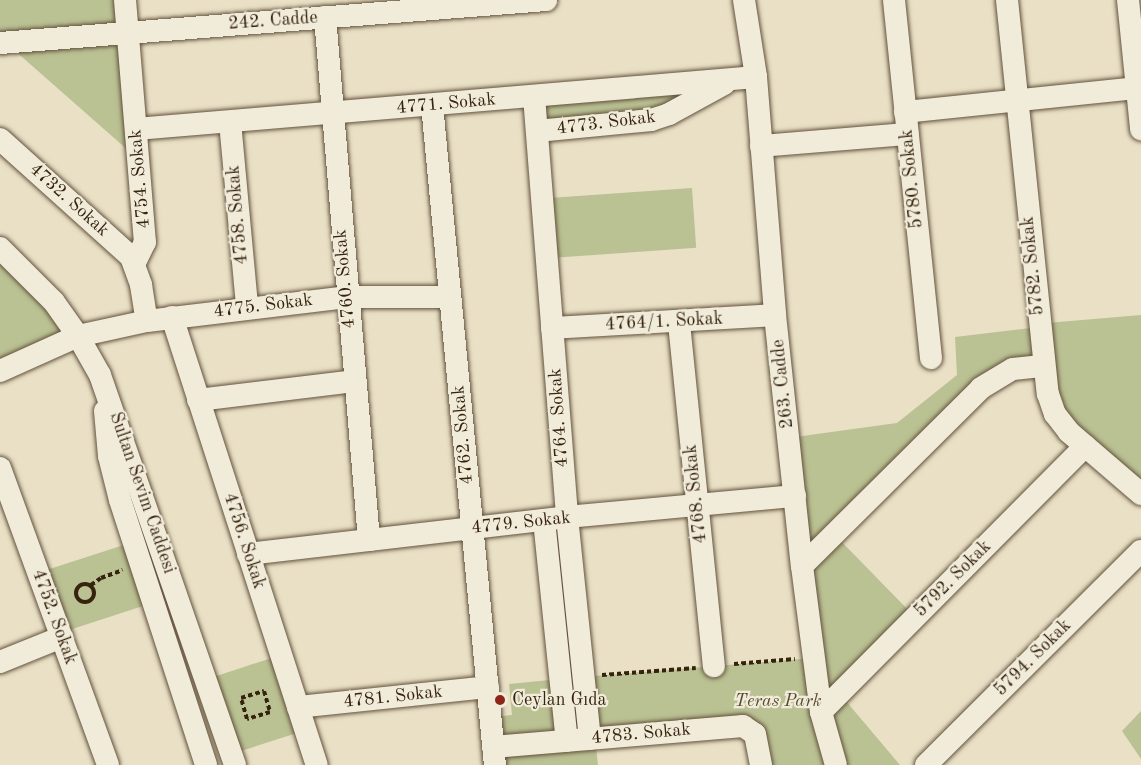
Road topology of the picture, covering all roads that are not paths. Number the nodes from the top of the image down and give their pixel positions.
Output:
1 (125, 0) edge
2 (546, 0) edge
3 (744, 0) edge
4 (894, 0) edge
5 (1007, 0) edge
6 (1128, 0) edge
7 (325, 17) junction
8 (128, 33) junction
9 (0, 43) edge
10 (747, 77) junction
11 (1137, 88) junction
12 (534, 96) junction
13 (1017, 101) junction
14 (432, 105) junction
15 (333, 114) junction
16 (230, 122) junction
17 (907, 123) junction
18 (136, 129) junction
19 (1141, 129) edge
20 (537, 130) junction
21 (0, 139) edge
22 (761, 146) junction
23 (0, 248) edge
24 (134, 265) junction
25 (347, 297) junction
26 (450, 297) junction
27 (247, 308) junction
28 (775, 315) junction
29 (172, 317) junction
30 (147, 321) junction
31 (679, 322) junction
32 (552, 328) junction
33 (78, 336) junction
34 (931, 358) dead end
35 (1044, 366) junction
36 (0, 371) edge
37 (354, 381) junction
38 (105, 386) junction
39 (198, 400) junction
40 (1085, 446) junction
41 (1, 475) edge
42 (1141, 494) edge
43 (795, 496) junction
44 (697, 505) junction
45 (567, 518) junction
46 (544, 520) junction
47 (472, 528) junction
48 (369, 540) junction
49 (1141, 551) edge
50 (248, 554) junction
51 (802, 566) junction
52 (62, 637) junction
53 (0, 662) edge
54 (714, 666) dead end
55 (488, 687) junction
56 (298, 707) junction
57 (821, 712) junction
58 (590, 739) junction
59 (567, 741) junction
60 (494, 756) edge
61 (108, 765) edge
62 (206, 765) edge
63 (235, 765) edge
64 (317, 765) edge
65 (761, 765) edge
66 (836, 765) edge
67 (926, 765) edge

1 - 8 street, 4754. Sokak
2 - 7 street, 242. Cadde
3 - 10 street, 263. Cadde
4 - 17 street, 5780. Sokak
5 - 13 street, 5782. Sokak
6 - 11 street
7 - 8 street, 242. Cadde
7 - 15 street, 4760. Sokak
8 - 9 street, 242. Cadde
8 - 18 street, 4754. Sokak
10 - 12 street, 4771. Sokak
10 - 20 street, 4773. Sokak
10 - 22 street, 263. Cadde
11 - 13 street
11 - 19 street
12 - 14 street, 4771. Sokak
12 - 20 street, 4764. Sokak
13 - 17 street
13 - 35 street, 5782. Sokak
14 - 15 street, 4771. Sokak
14 - 26 street, 4762. Sokak
15 - 16 street, 4771. Sokak
15 - 25 street, 4760. Sokak
16 - 18 street, 4771. Sokak
16 - 27 street, 4758. Sokak
17 - 22 street
17 - 34 street, 5780. Sokak
18 - 24 street, 4754. Sokak
20 - 32 street, 4764. Sokak
21 - 24 street, 4732. Sokak
22 - 28 street, 263. Cadde
23 - 33 street, Sultan Sevim Caddesi
24 - 30 street
25 - 26 street, 4775. Sokak
25 - 27 street, 4775. Sokak
25 - 37 street, 4760. Sokak
26 - 47 street, 4762. Sokak
27 - 29 street, 4775. Sokak
28 - 31 street, 4764/1. Sokak
28 - 43 street, 263. Cadde
29 - 30 street, 4775. Sokak
29 - 39 street, 4756. Sokak
30 - 33 street, 4775. Sokak
31 - 32 street, 4764/1. Sokak
31 - 44 street, 4768. Sokak
32 - 45 street, 4764. Sokak
33 - 36 street, 4775. Sokak
33 - 38 street, Sultan Sevim Caddesi
35 - 40 street, 5782. Sokak
35 - 51 street
37 - 39 street
37 - 48 street, 4760. Sokak
38 - 62 street
38 - 63 street, Sultan Sevim Caddesi
39 - 50 street, 4756. Sokak
40 - 42 street, 5782. Sokak
40 - 57 street, 5792. Sokak
41 - 52 street, 4752. Sokak
43 - 44 street, 4779. Sokak
43 - 51 street, 263. Cadde
44 - 45 street, 4779. Sokak
44 - 54 street, 4768. Sokak
45 - 46 street, 4779. Sokak
45 - 58 street, 4764. Sokak
46 - 47 street, 4779. Sokak
46 - 59 street
47 - 48 street, 4779. Sokak
47 - 55 street, 4762. Sokak
48 - 50 street, 4779. Sokak
49 - 67 street, 5794. Sokak
50 - 56 street, 4756. Sokak
51 - 57 street, 263. Cadde
52 - 53 street
52 - 61 street, 4752. Sokak
55 - 56 street, 4781. Sokak
55 - 60 street, 4762. Sokak
56 - 64 street, 4756. Sokak
57 - 66 street, 263. Cadde
58 - 59 street, 4783. Sokak
58 - 65 street, 4783. Sokak
59 - 60 street, 4783. Sokak

